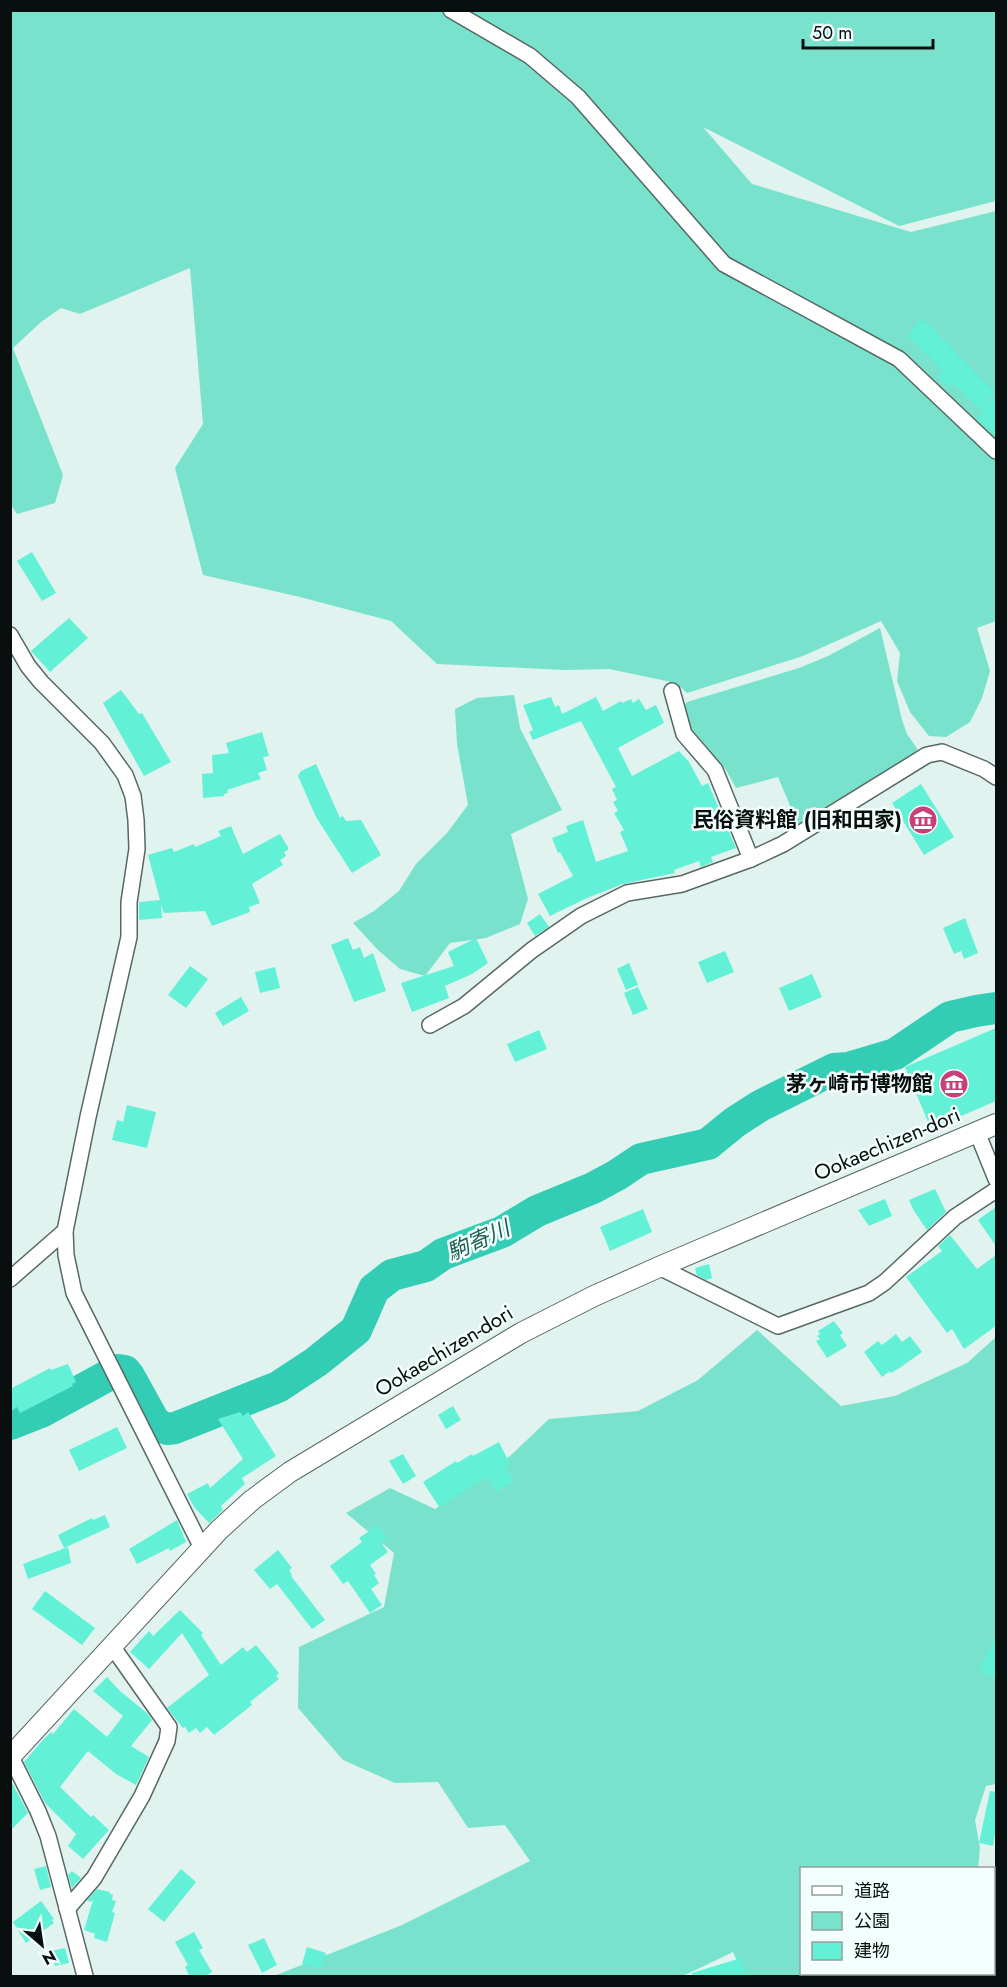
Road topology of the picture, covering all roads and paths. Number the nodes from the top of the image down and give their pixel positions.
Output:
1 (452, 10) edge
2 (996, 451) edge
3 (10, 635) edge
4 (672, 691) dead end
5 (996, 777) edge
6 (751, 859) junction
7 (430, 1025) dead end
8 (996, 1124) edge
9 (977, 1132) junction
10 (996, 1179) edge
11 (996, 1190) edge
12 (65, 1232) junction
13 (659, 1267) junction
14 (10, 1278) edge
15 (202, 1548) junction
16 (112, 1646) junction
17 (11, 1757) edge
18 (67, 1909) junction
19 (85, 1977) edge

1 - 2 street
3 - 12 street
4 - 6 street
5 - 6 street
6 - 7 street
8 - 9 street, Ookaechizen-dori
9 - 10 street
9 - 13 street, Ookaechizen-dori
11 - 13 street
12 - 14 street
12 - 15 street
13 - 15 street, Ookaechizen-dori
15 - 16 street, Ookaechizen-dori
16 - 17 street, Ookaechizen-dori
16 - 18 street
17 - 18 street
18 - 19 street

